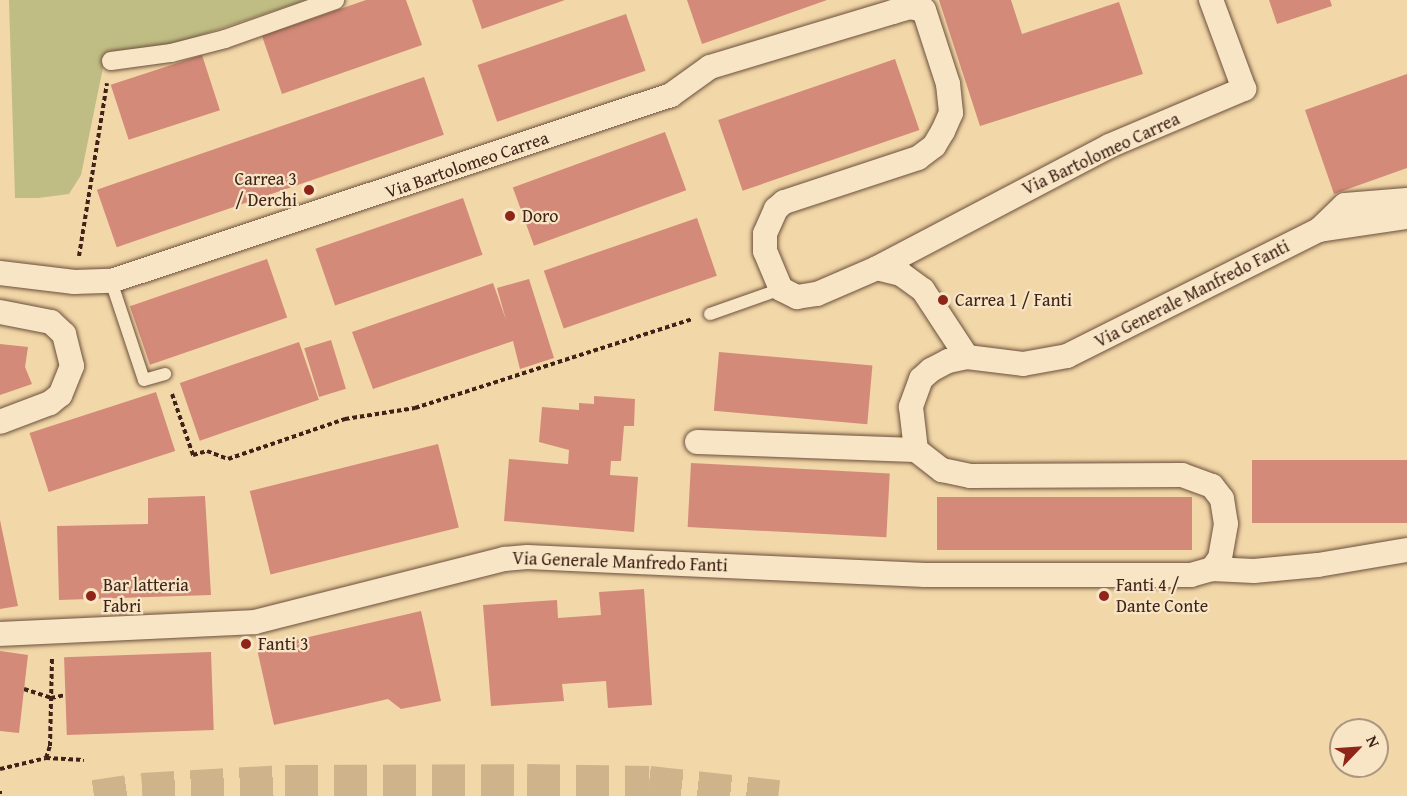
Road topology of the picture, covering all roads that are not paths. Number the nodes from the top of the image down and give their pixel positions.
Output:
1 (334, 0) edge
2 (1211, 0) edge
3 (923, 5) edge
4 (111, 61) road end
5 (1407, 200) edge
6 (1407, 217) edge
7 (1319, 230) junction
8 (877, 268) junction
9 (0, 273) edge
10 (111, 280) junction
11 (781, 289) junction
12 (0, 312) edge
13 (710, 314) road end
14 (968, 357) junction
15 (165, 374) road end
16 (0, 422) edge
17 (698, 441) dead end
18 (916, 450) junction
19 (1407, 550) edge
20 (1212, 569) junction
21 (0, 634) edge

1 - 4 street
2 - 8 street, Via Bartolomeo Carrea
3 - 10 street, Via Bartolomeo Carrea
3 - 11 street, Via Bartolomeo Carrea
5 - 7 street, Via Generale Manfredo Fanti
6 - 7 street
7 - 14 street, Via Generale Manfredo Fanti
8 - 11 street, Via Bartolomeo Carrea
8 - 14 street
9 - 10 street, Via Bartolomeo Carrea
10 - 15 lane
11 - 13 lane
12 - 16 street
14 - 18 street
17 - 18 street
18 - 20 street
19 - 20 street, Via Generale Manfredo Fanti
20 - 21 street, Via Generale Manfredo Fanti

